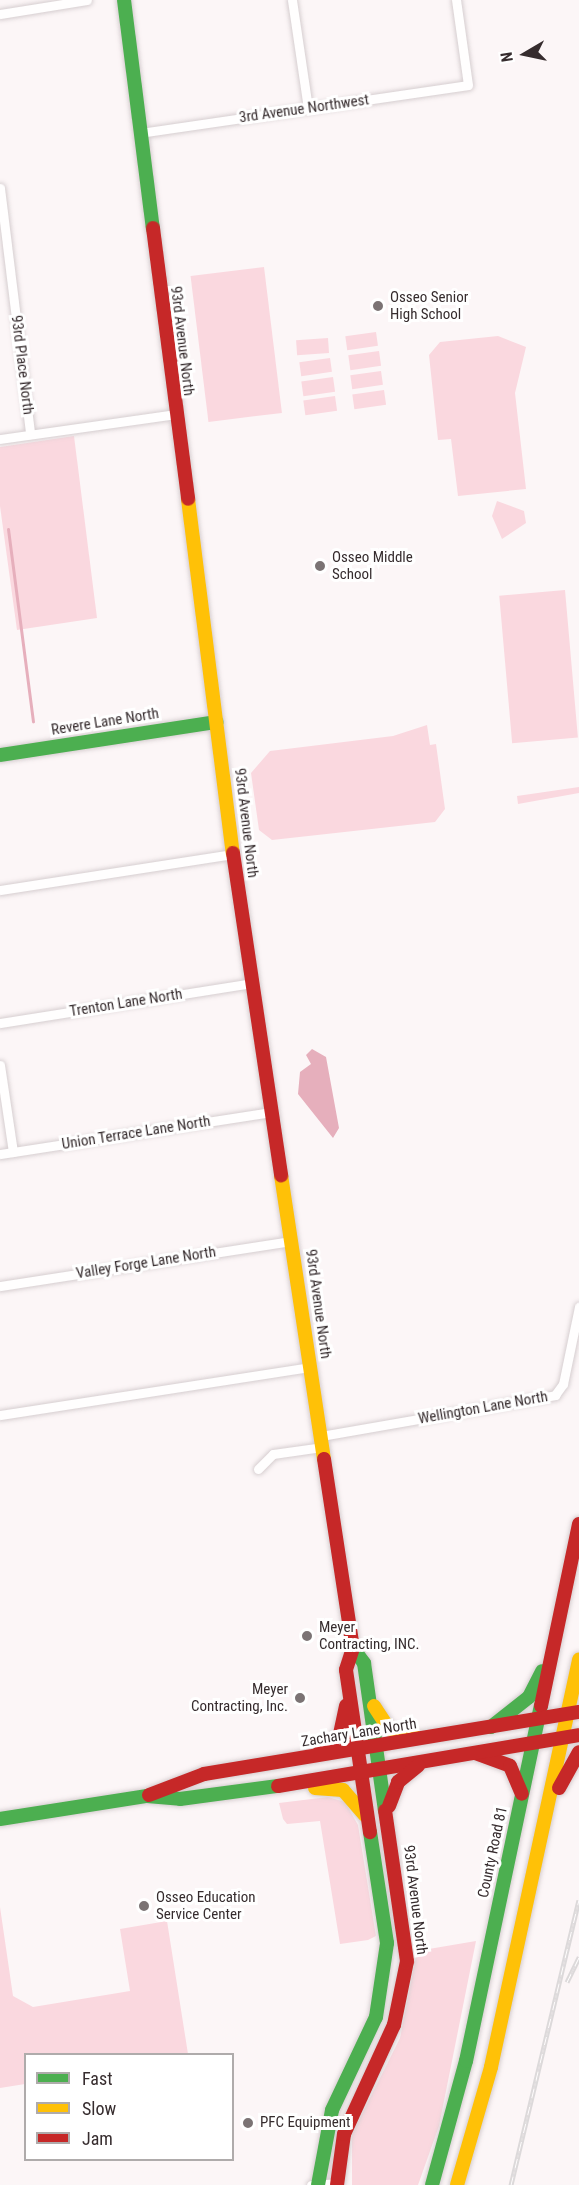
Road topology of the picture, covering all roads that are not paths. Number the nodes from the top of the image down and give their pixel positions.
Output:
1 (87, 0) edge
2 (124, 0) edge
3 (292, 0) edge
4 (456, 0) edge
5 (0, 14) edge
6 (308, 109) junction
7 (140, 132) junction
8 (0, 188) edge
9 (175, 414) junction
10 (30, 434) junction
11 (0, 439) edge
12 (216, 722) junction
13 (0, 755) edge
14 (233, 854) junction
15 (0, 890) edge
16 (252, 983) junction
17 (0, 1023) edge
18 (0, 1065) edge
19 (272, 1112) junction
20 (13, 1152) junction
21 (0, 1154) edge
22 (292, 1241) junction
23 (0, 1286) edge
24 (579, 1307) edge
25 (310, 1367) junction
26 (0, 1415) edge
27 (321, 1441) junction
28 (258, 1469) dead end
29 (579, 1524) edge
30 (569, 1572) junction
31 (353, 1648) junction
32 (579, 1659) edge
33 (348, 1683) junction
34 (369, 1693) junction
35 (573, 1713) edge
36 (539, 1719) junction
37 (491, 1727) junction
38 (579, 1735) edge
39 (562, 1738) junction
40 (427, 1739) junction
41 (533, 1743) junction
42 (376, 1748) junction
43 (358, 1750) junction
44 (579, 1752) edge
45 (475, 1753) junction
46 (311, 1757) junction
47 (432, 1761) junction
48 (380, 1770) junction
49 (362, 1773) junction
50 (243, 1792) junction
51 (147, 1796) junction
52 (522, 1796) junction
53 (0, 1819) edge
54 (369, 1824) junction
55 (388, 1827) junction
56 (535, 1863) junction
57 (484, 2091) junction
58 (443, 2148) junction
59 (337, 2184) edge
60 (310, 2185) edge
61 (318, 2185) edge
62 (424, 2185) edge
63 (432, 2185) edge
64 (457, 2185) edge
65 (468, 2185) edge

1 - 5 street
2 - 7 main road, 93rd Avenue North
3 - 6 street
4 - 6 street, 3rd Avenue Northwest
6 - 7 street, 3rd Avenue Northwest
7 - 9 main road, 93rd Avenue North
8 - 10 street, 93rd Place North
9 - 10 street
9 - 12 main road, 93rd Avenue North
10 - 11 street
12 - 13 main road, Revere Lane North
12 - 14 main road, 93rd Avenue North
14 - 15 street
14 - 16 main road, 93rd Avenue North
16 - 17 street, Trenton Lane North
16 - 19 main road, 93rd Avenue North
18 - 20 street
19 - 20 street, Union Terrace Lane North
19 - 22 main road, 93rd Avenue North
20 - 21 street, Union Terrace Lane North
22 - 23 street, Valley Forge Lane North
22 - 25 main road, 93rd Avenue North
24 - 27 street, Wellington Lane North
25 - 26 street
25 - 27 main road, 93rd Avenue North
27 - 28 street, Wellington Lane North
27 - 31 main road, 93rd Avenue North
29 - 30 main road, County Road 81
30 - 36 main road, County Road 81
30 - 37 main road
31 - 33 main road, 93rd Avenue North
31 - 34 main road, 93rd Avenue North
32 - 35 main road
33 - 43 main road, 93rd Avenue North
33 - 46 main road
34 - 40 main road
34 - 42 main road, 93rd Avenue North
35 - 36 main road, Zachary Lane North
35 - 39 main road
36 - 37 main road, Zachary Lane North
36 - 41 main road, County Road 81
37 - 40 main road, Zachary Lane North
38 - 39 main road, Zachary Lane North
39 - 41 main road, Zachary Lane North
39 - 56 main road
40 - 42 main road, Zachary Lane North
41 - 45 main road, Zachary Lane North
41 - 52 main road, County Road 81
42 - 43 main road, Zachary Lane North
42 - 48 main road, 93rd Avenue North
43 - 46 main road, Zachary Lane North
43 - 49 main road, 93rd Avenue North
44 - 56 main road
45 - 47 main road, Zachary Lane North
45 - 52 main road
46 - 51 main road, Zachary Lane North
47 - 48 main road, Zachary Lane North
47 - 55 main road
48 - 49 main road, Zachary Lane North
48 - 55 main road, 93rd Avenue North
49 - 50 main road, Zachary Lane North
49 - 54 main road, 93rd Avenue North
50 - 51 main road, Zachary Lane North
50 - 54 main road
51 - 53 main road, Zachary Lane North
52 - 58 main road, County Road 81
54 - 61 main road, 93rd Avenue North
55 - 59 main road, 93rd Avenue North
56 - 57 main road
57 - 64 main road
57 - 65 main road
58 - 62 main road
58 - 63 main road, County Road 81
59 - 61 street
60 - 61 street

